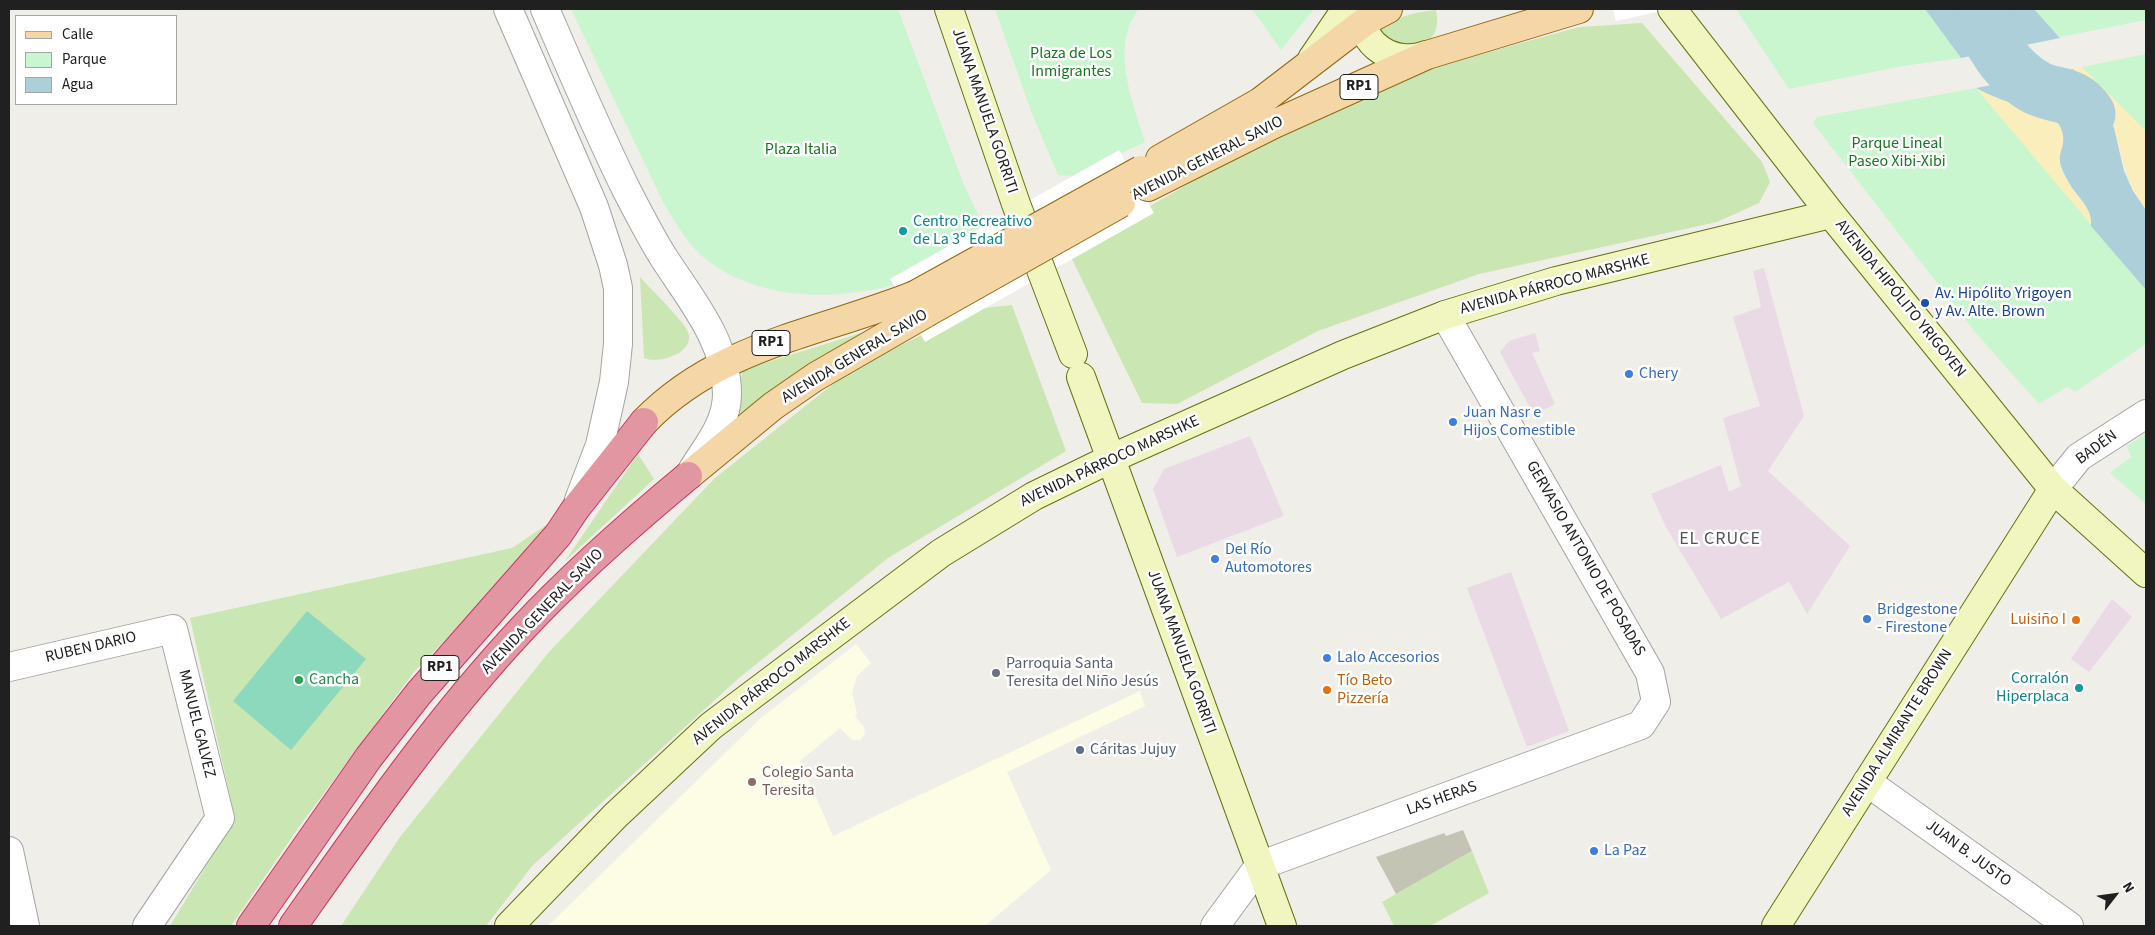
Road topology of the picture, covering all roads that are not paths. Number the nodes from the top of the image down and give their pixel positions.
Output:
1 (508, 9) edge
2 (545, 9) edge
3 (949, 9) edge
4 (1388, 9) edge
5 (1579, 9) edge
6 (1672, 9) edge
7 (1357, 14) edge
8 (1427, 55) junction
9 (1145, 178) junction
10 (1831, 214) junction
11 (921, 304) junction
12 (1445, 315) junction
13 (723, 365) junction
14 (2146, 414) edge
15 (644, 422) joint
16 (1110, 459) junction
17 (688, 476) junction
18 (2053, 488) junction
19 (576, 508) junction
20 (2146, 573) edge
21 (173, 629) joint
22 (9, 667) edge
23 (1650, 673) joint
24 (1867, 782) junction
25 (9, 851) edge
26 (1259, 866) junction
27 (25, 926) edge
28 (148, 926) edge
29 (250, 926) edge
30 (293, 926) edge
31 (509, 926) edge
32 (1215, 926) edge
33 (1282, 926) edge
34 (1776, 926) edge
35 (2069, 926) edge

1 - 19 street, RP1
2 - 13 street
3 - 16 main road, JUANA MANUELA GORRITI
4 - 7 main road, AVENIDA GENERAL SAVIO / RP1
5 - 8 main road, AVENIDA GENERAL SAVIO / RP1
6 - 10 main road, AVENIDA HIPÓLITO YRIGOYEN
7 - 8 main road, RP1
7 - 9 main road, AVENIDA GENERAL SAVIO / RP1
8 - 9 main road, AVENIDA GENERAL SAVIO / RP1
9 - 11 main road, AVENIDA GENERAL SAVIO / RP1, bridge
10 - 12 main road, AVENIDA PÁRROCO MARSHKE
10 - 18 main road, AVENIDA HIPÓLITO YRIGOYEN
11 - 13 main road, AVENIDA GENERAL SAVIO / RP1
11 - 17 main road, AVENIDA GENERAL SAVIO / RP1
12 - 16 main road, AVENIDA PÁRROCO MARSHKE
12 - 23 street, GERVASIO ANTONIO DE POSADAS
13 - 15 main road, AVENIDA GENERAL SAVIO / RP1
13 - 17 street
14 - 18 street, BADÉN
15 - 19 highway, AVENIDA GENERAL SAVIO / RP1
16 - 26 main road, JUANA MANUELA GORRITI
16 - 31 main road, AVENIDA PÁRROCO MARSHKE
17 - 30 highway, AVENIDA GENERAL SAVIO / RP1
18 - 20 main road, AVENIDA HIPÓLITO YRIGOYEN
18 - 24 main road, AVENIDA ALMIRANTE BROWN
19 - 29 highway, AVENIDA GENERAL SAVIO / RP1
21 - 22 street, RUBEN DARIO
21 - 28 street, MANUEL GALVEZ
23 - 26 street, LAS HERAS
24 - 34 main road, AVENIDA ALMIRANTE BROWN
24 - 35 street, JUAN B. JUSTO
25 - 27 street
26 - 32 street
26 - 33 main road, JUANA MANUELA GORRITI

